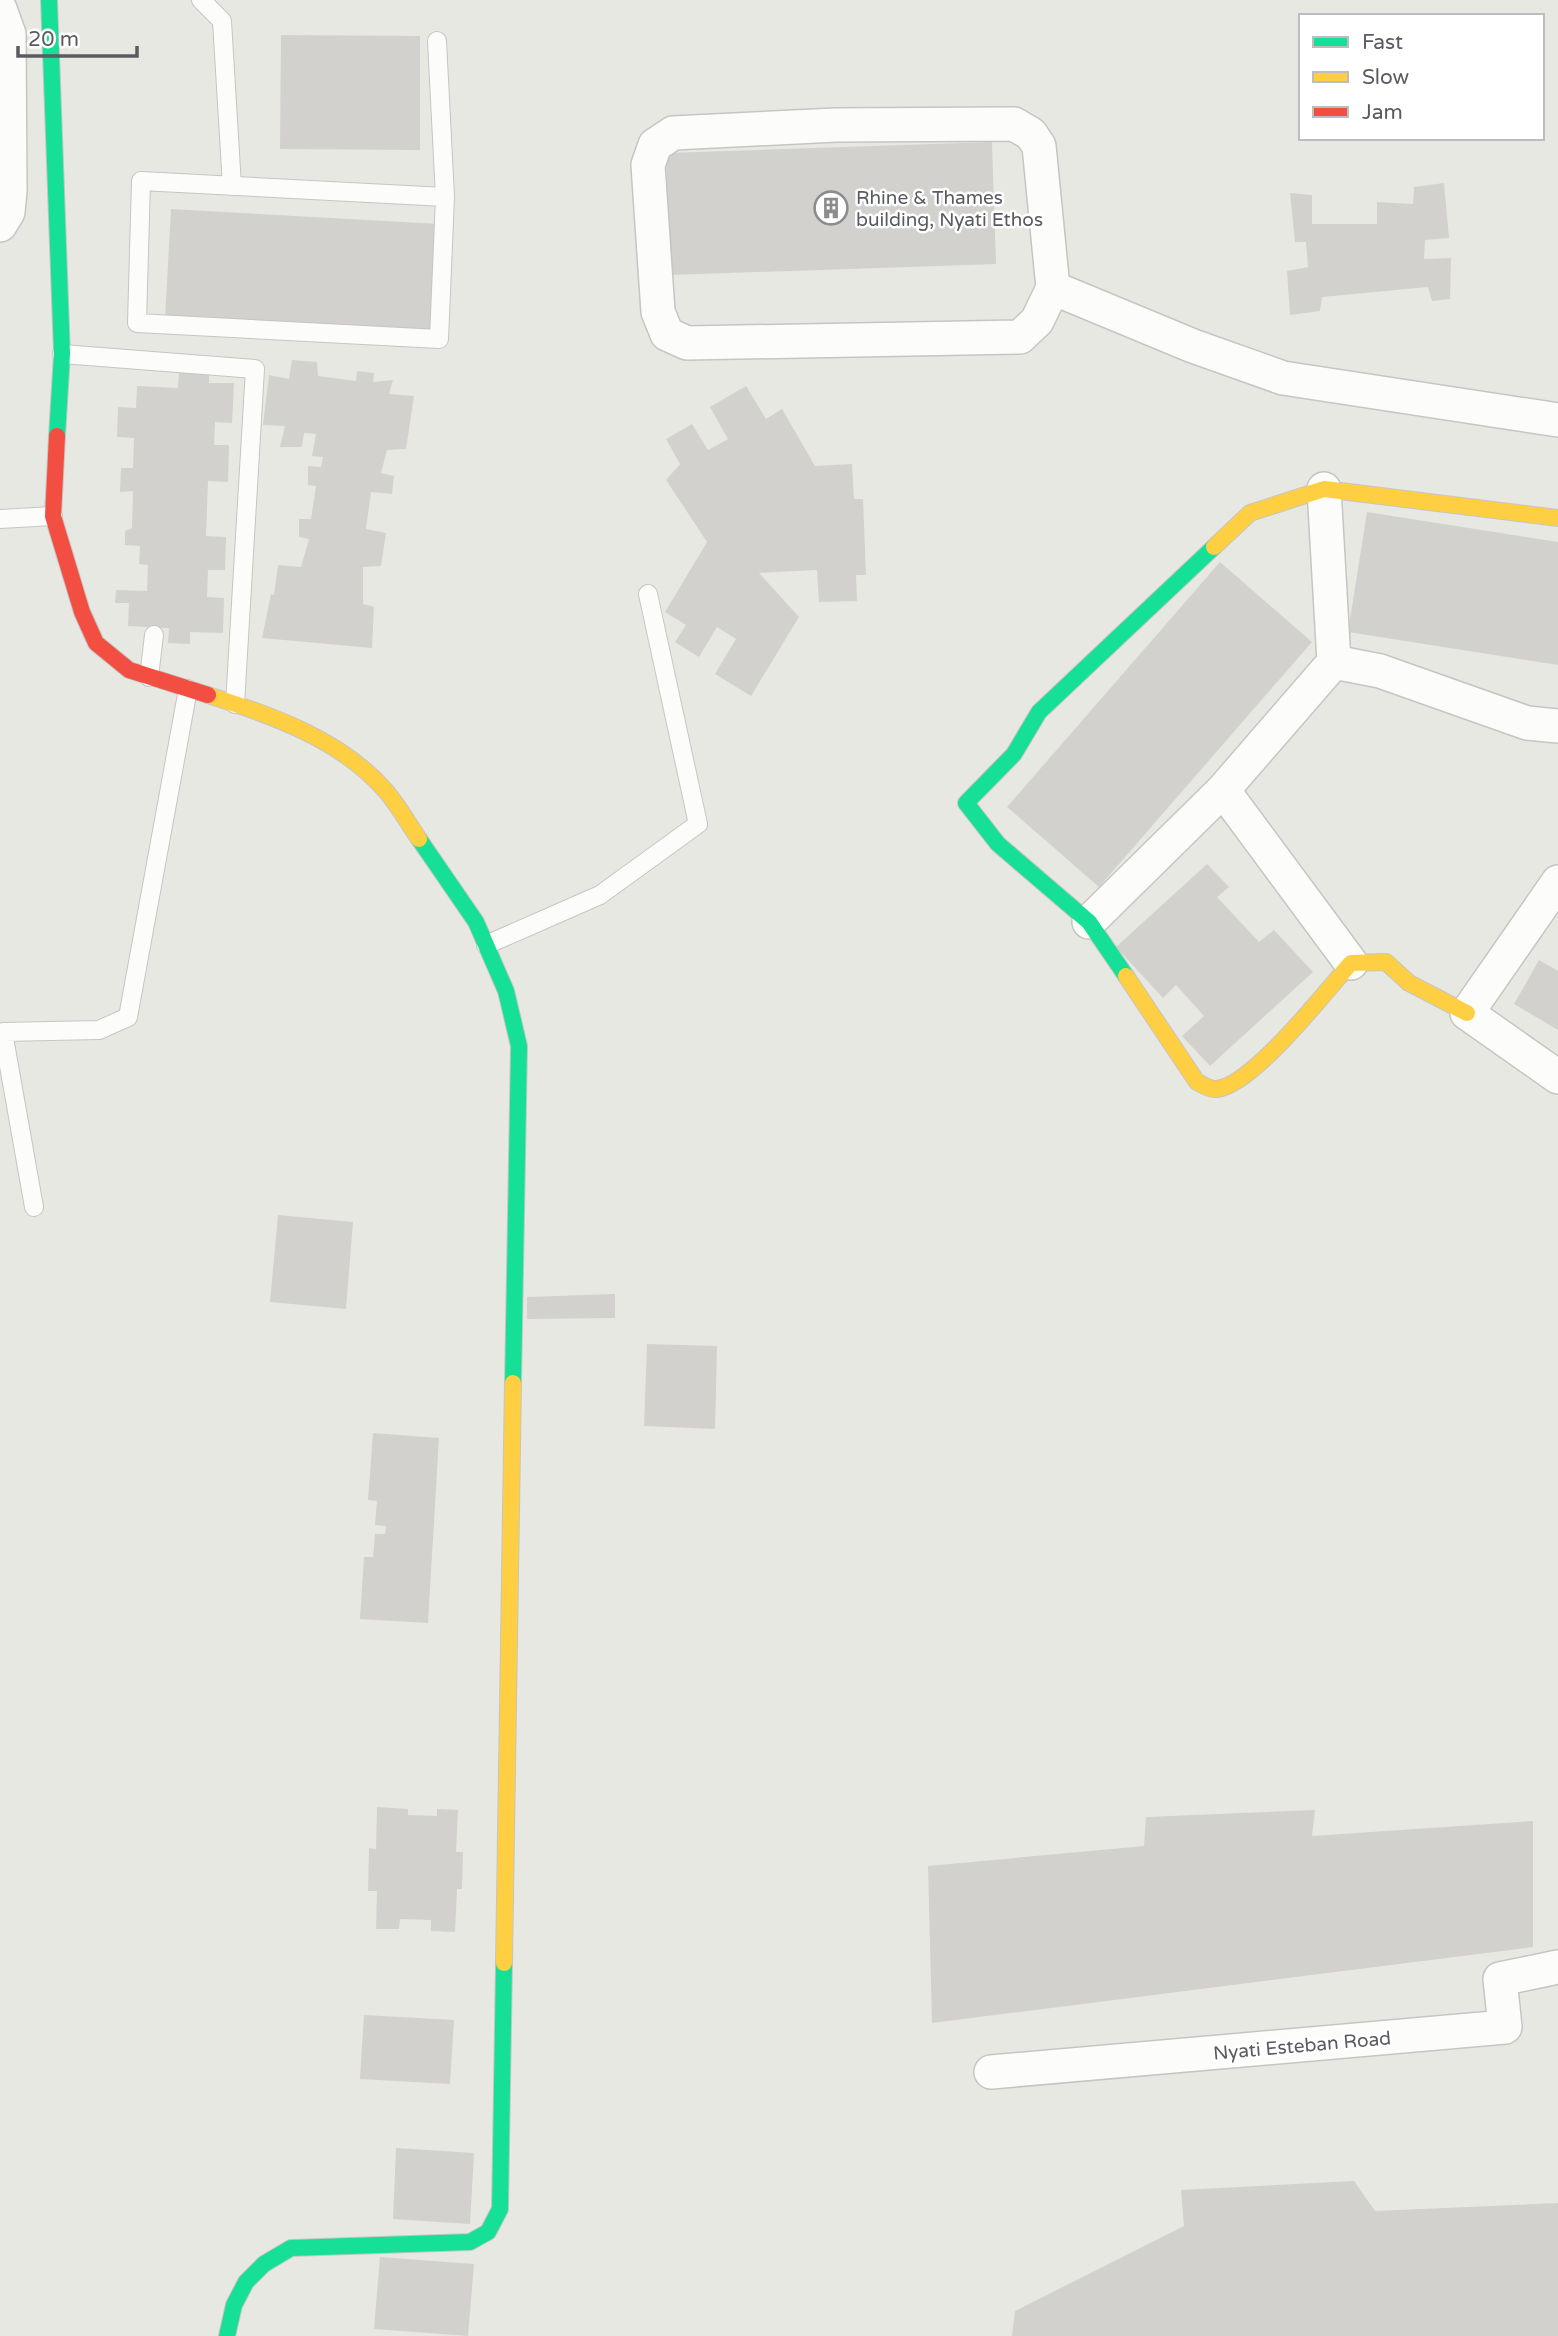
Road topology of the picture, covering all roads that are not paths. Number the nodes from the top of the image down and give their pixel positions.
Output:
1 (49, 0) edge
2 (201, 0) edge
3 (0, 9) edge
4 (437, 41) dead end
5 (5, 110) edge
6 (232, 186) junction
7 (445, 197) junction
8 (0, 225) edge
9 (1053, 288) junction
10 (62, 354) junction
11 (1558, 420) edge
12 (1324, 489) junction
13 (53, 516) junction
14 (1558, 518) edge
15 (0, 519) edge
16 (648, 594) dead end
17 (154, 635) dead end
18 (1334, 662) junction
19 (149, 677) junction
20 (188, 689) junction
21 (235, 704) junction
22 (1558, 726) edge
23 (1223, 790) junction
24 (1558, 882) edge
25 (1089, 922) junction
26 (486, 944) junction
27 (1351, 963) junction
28 (1467, 1013) junction
29 (1, 1029) edge
30 (1558, 1077) edge
31 (34, 1207) dead end
32 (1558, 1967) edge
33 (991, 2072) dead end
34 (227, 2336) edge

1 - 10 street
2 - 6 lane
3 - 5 street
4 - 7 lane
5 - 8 street
6 - 7 lane
6 - 7 lane
9 - 9 street
9 - 11 street
10 - 13 street
10 - 21 lane
12 - 14 street
12 - 18 street
12 - 25 street
13 - 15 lane
13 - 19 street
16 - 26 lane
17 - 19 lane
18 - 22 street
18 - 23 street
19 - 20 street
20 - 21 street
20 - 29 lane
21 - 26 street
23 - 25 street
23 - 27 street
24 - 28 street
25 - 27 street
26 - 34 street
27 - 28 street
28 - 30 street
29 - 31 lane
32 - 33 street, Nyati Esteban Road

